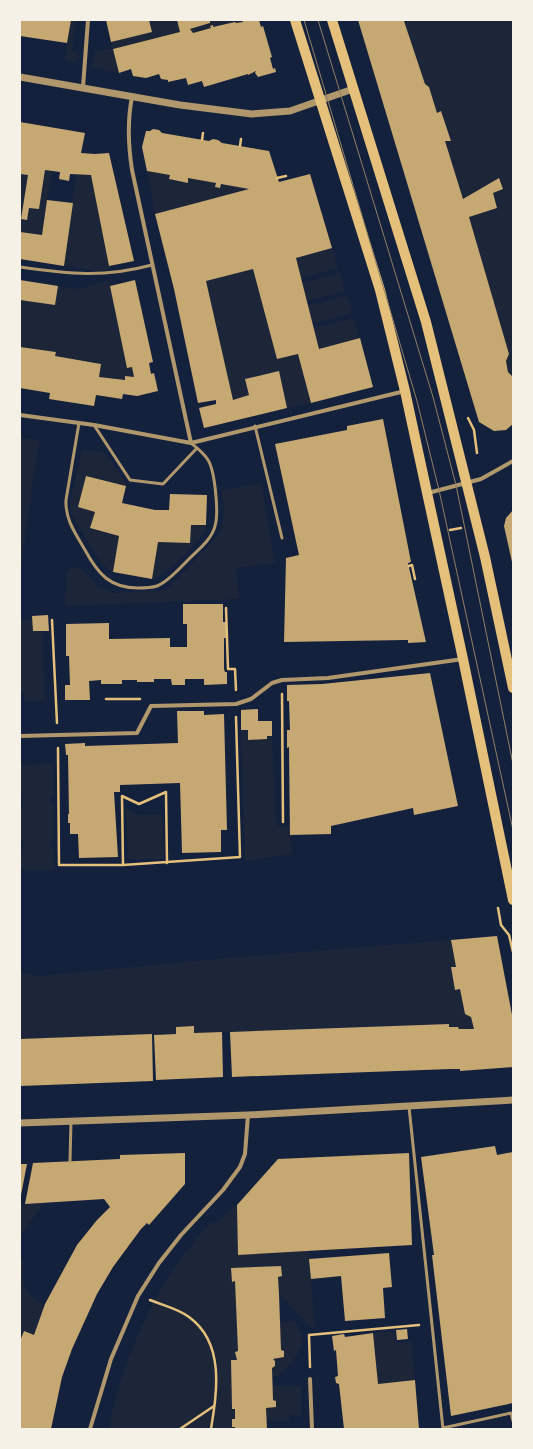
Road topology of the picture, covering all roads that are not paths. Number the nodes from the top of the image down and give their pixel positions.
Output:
1 (88, 20) edge
2 (295, 20) edge
3 (332, 20) edge
4 (20, 77) edge
5 (83, 87) junction
6 (354, 89) junction
7 (132, 97) junction
8 (319, 102) junction
9 (152, 265) junction
10 (20, 267) edge
11 (405, 391) junction
12 (20, 416) edge
13 (79, 423) junction
14 (94, 425) junction
15 (255, 426) junction
16 (191, 443) junction
17 (197, 448) junction
18 (513, 461) edge
19 (467, 482) junction
20 (428, 494) junction
21 (282, 538) dead end
22 (463, 659) junction
23 (513, 688) edge
24 (20, 736) edge
25 (513, 900) edge
26 (513, 1100) edge
27 (409, 1106) junction
28 (248, 1114) junction
29 (71, 1121) junction
30 (20, 1123) edge
31 (70, 1161) dead end
32 (310, 1379) road end
33 (513, 1421) edge
34 (90, 1429) edge
35 (312, 1429) edge
36 (443, 1429) edge

1 - 5 street
2 - 8 main road
3 - 6 main road
4 - 5 street
5 - 7 street
6 - 8 street
6 - 19 main road
7 - 8 street
7 - 9 street
8 - 11 main road
9 - 10 lane
9 - 16 street
11 - 15 street
11 - 20 main road
12 - 13 street
13 - 14 street
13 - 17 lane
14 - 16 street
14 - 17 lane
15 - 16 street
15 - 21 lane
16 - 17 lane
18 - 19 street
19 - 20 street
19 - 23 main road
20 - 22 main road
22 - 24 street
22 - 25 main road
26 - 27 street
27 - 28 street
27 - 36 lane
28 - 29 street
28 - 34 street
29 - 30 street
29 - 31 lane
32 - 35 street
33 - 36 lane

